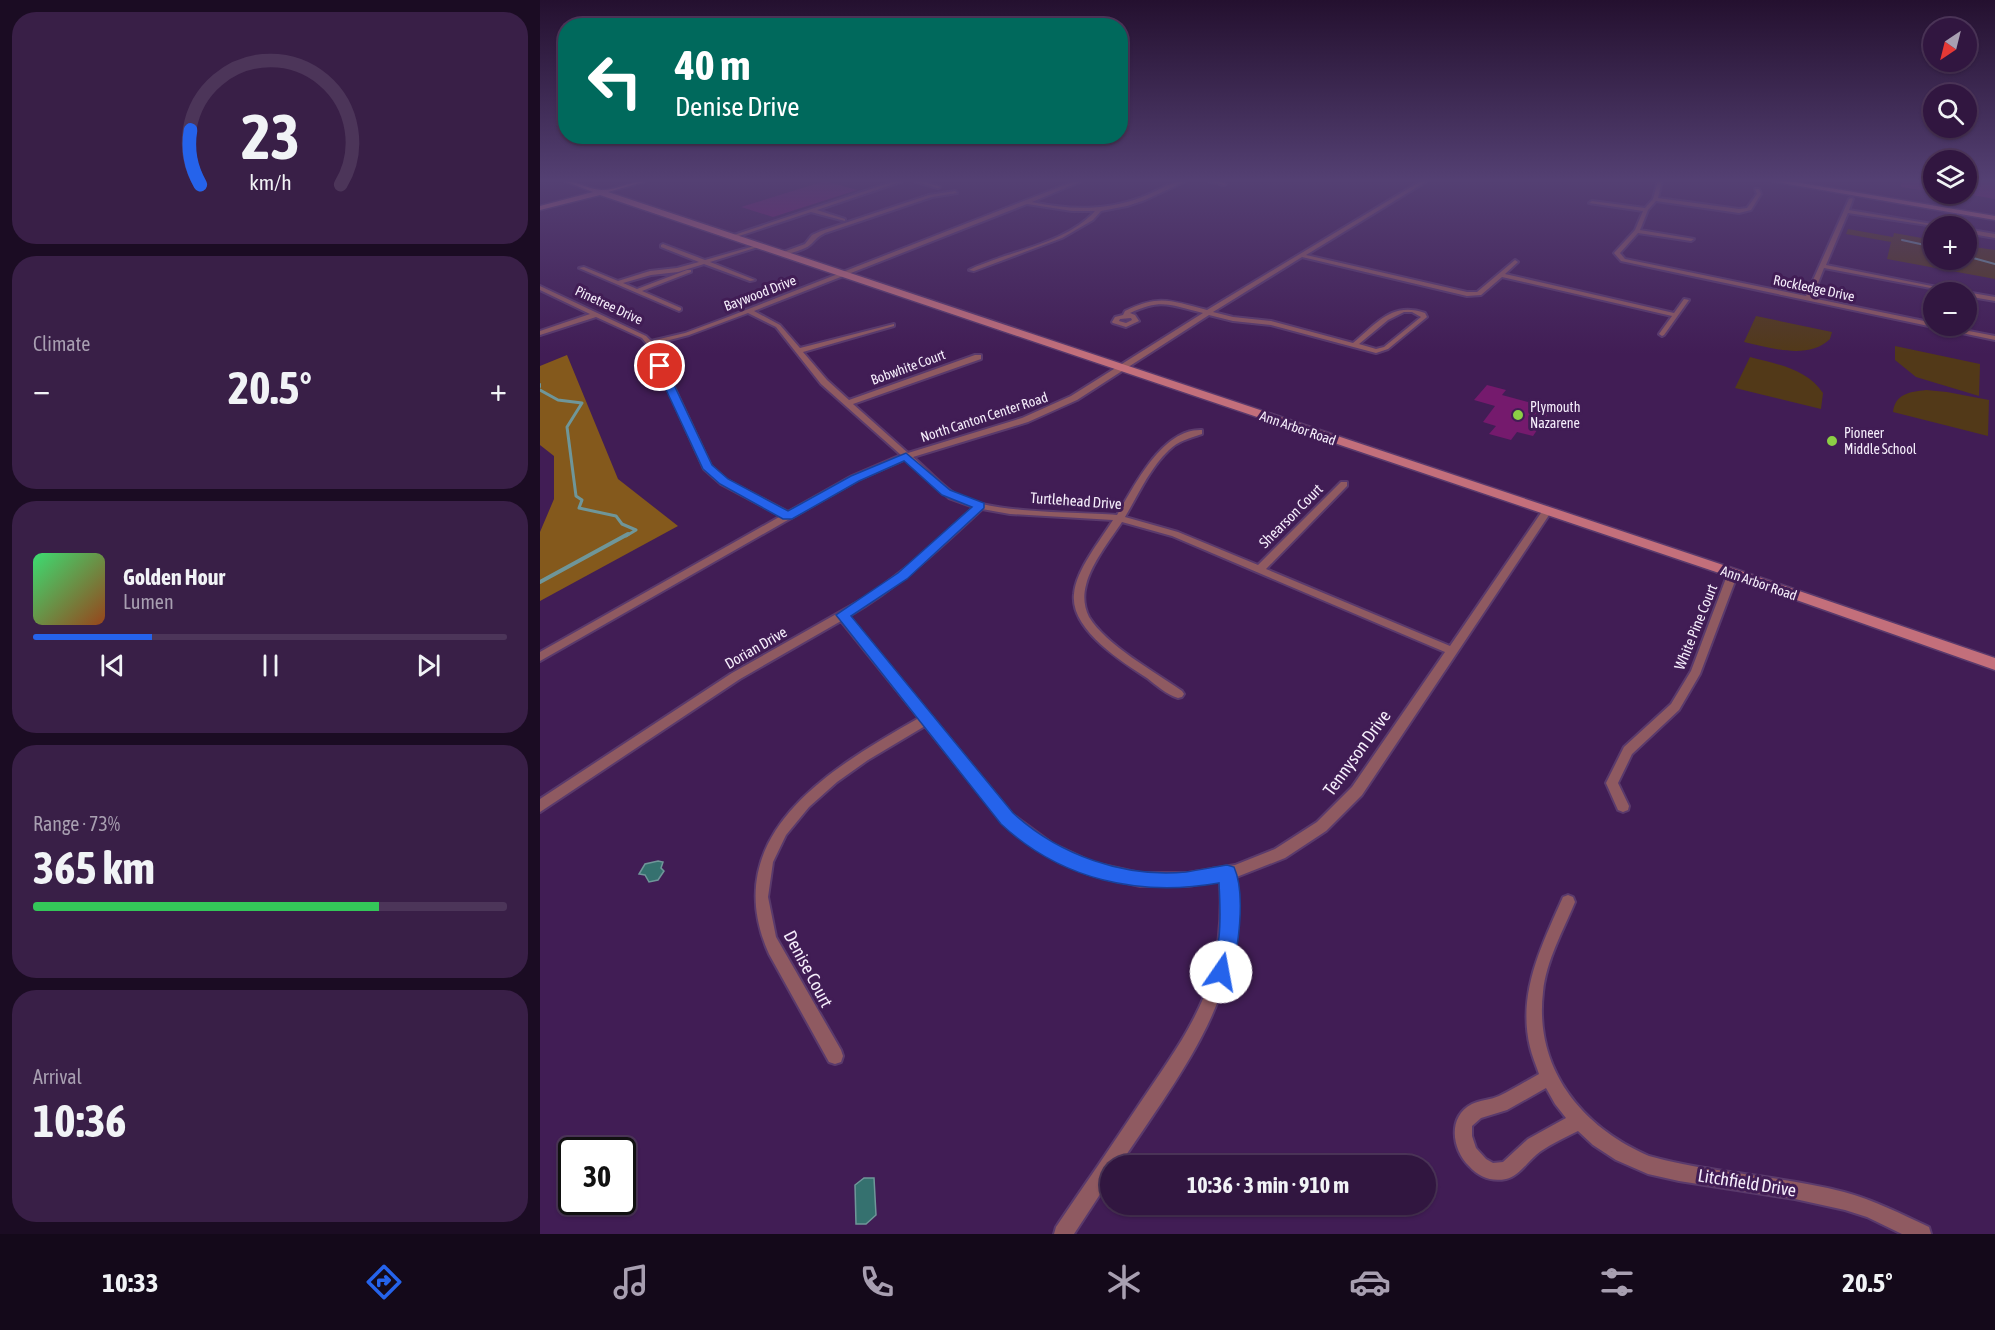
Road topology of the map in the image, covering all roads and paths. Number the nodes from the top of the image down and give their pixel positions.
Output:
1 (735, 239) edge
2 (813, 239) edge
3 (932, 239) edge
4 (1053, 239) edge
5 (1331, 239) edge
6 (1630, 239) edge
7 (1834, 239) edge
8 (663, 246) dead end
9 (756, 246) junction
10 (743, 250) junction
11 (782, 254) junction
12 (1303, 256) junction
13 (703, 262) junction
14 (1515, 262) dead end
15 (710, 264) junction
16 (1823, 266) junction
17 (582, 268) dead end
18 (972, 270) dead end
19 (682, 271) junction
20 (841, 274) junction
21 (1501, 275) junction
22 (752, 280) dead end
23 (618, 283) junction
24 (1923, 285) edge
25 (540, 288) edge
26 (637, 291) junction
27 (1977, 296) edge
28 (1808, 299) junction
29 (1995, 299) edge
30 (1686, 300) dead end
31 (679, 309) dead end
32 (749, 310) junction
33 (1209, 313) junction
34 (597, 314) junction
35 (1676, 315) junction
36 (1126, 316) dead end
37 (1923, 323) edge
38 (892, 325) dead end
39 (540, 333) edge
40 (1662, 334) dead end
41 (1977, 334) edge
42 (1995, 338) edge
43 (650, 344) junction
44 (1353, 346) junction
45 (798, 351) junction
46 (978, 357) dead end
47 (1122, 369) junction
48 (848, 403) junction
49 (1199, 432) dead end
50 (906, 456) junction
51 (1344, 484) dead end
52 (980, 506) junction
53 (1546, 512) junction
54 (788, 516) junction
55 (1119, 518) junction
56 (1260, 569) junction
57 (1733, 573) junction
58 (843, 615) junction
59 (1452, 651) junction
60 (540, 657) edge
61 (1995, 664) edge
62 (1178, 694) dead end
63 (927, 719) junction
64 (540, 806) edge
65 (1623, 806) dead end
66 (1227, 873) junction
67 (1568, 902) dead end
68 (835, 1056) dead end
69 (1549, 1077) junction
70 (1578, 1121) junction
71 (1063, 1234) edge
72 (1922, 1234) edge

1 - 9 main road, Ann Arbor Road
2 - 11 street
3 - 20 street, Baywood Drive
4 - 18 street
5 - 12 street, North Canton Center Road
6 - 28 street, Rockledge Drive
7 - 16 street
8 - 13 street
9 - 10 street
9 - 11 main road, Ann Arbor Road
10 - 13 street
10 - 15 street
11 - 20 main road, Ann Arbor Road
12 - 21 street
12 - 33 street, North Canton Center Road
13 - 15 street
13 - 19 street
14 - 21 street
15 - 19 street
15 - 22 street
16 - 24 street
16 - 28 street
17 - 23 street
19 - 23 street
19 - 26 street
20 - 32 street, Baywood Drive
20 - 47 main road, Ann Arbor Road
21 - 35 street
23 - 26 street
25 - 34 street, Pinetree Drive
26 - 31 street
27 - 29 street
28 - 37 street, Rockledge Drive
30 - 35 street
32 - 43 street, Baywood Drive
32 - 45 street, Turtlehead Drive
33 - 36 street
33 - 44 street
33 - 47 street, North Canton Center Road
34 - 39 street
34 - 43 street, Pinetree Drive
35 - 40 street
38 - 45 street
41 - 42 street, Rockledge Drive
43 - 54 street, Pinetree Drive
44 - 44 street
45 - 48 street, Turtlehead Drive
46 - 48 street, Bobwhite Court
47 - 50 street, North Canton Center Road
47 - 53 main road, Ann Arbor Road
48 - 50 street, Turtlehead Drive
49 - 55 street
50 - 52 street, Turtlehead Drive
50 - 54 street, North Canton Center Road
51 - 56 street, Shearson Court
52 - 55 street, Turtlehead Drive
52 - 58 street, Dorian Drive
53 - 57 main road, Ann Arbor Road
53 - 59 street, Tennyson Drive
54 - 60 street, North Canton Center Road
55 - 56 street, Turtlehead Drive
55 - 62 street
56 - 59 street, Turtlehead Drive
57 - 61 main road, Ann Arbor Road
57 - 65 street, White Pine Court
58 - 63 street, Tennyson Drive
58 - 64 street, Dorian Drive
59 - 66 street, Tennyson Drive
63 - 66 street, Tennyson Drive
63 - 68 street, Denise Court
66 - 71 street
67 - 69 street, Litchfield Drive
69 - 70 street, Litchfield Drive
69 - 70 street
70 - 72 street, Litchfield Drive

